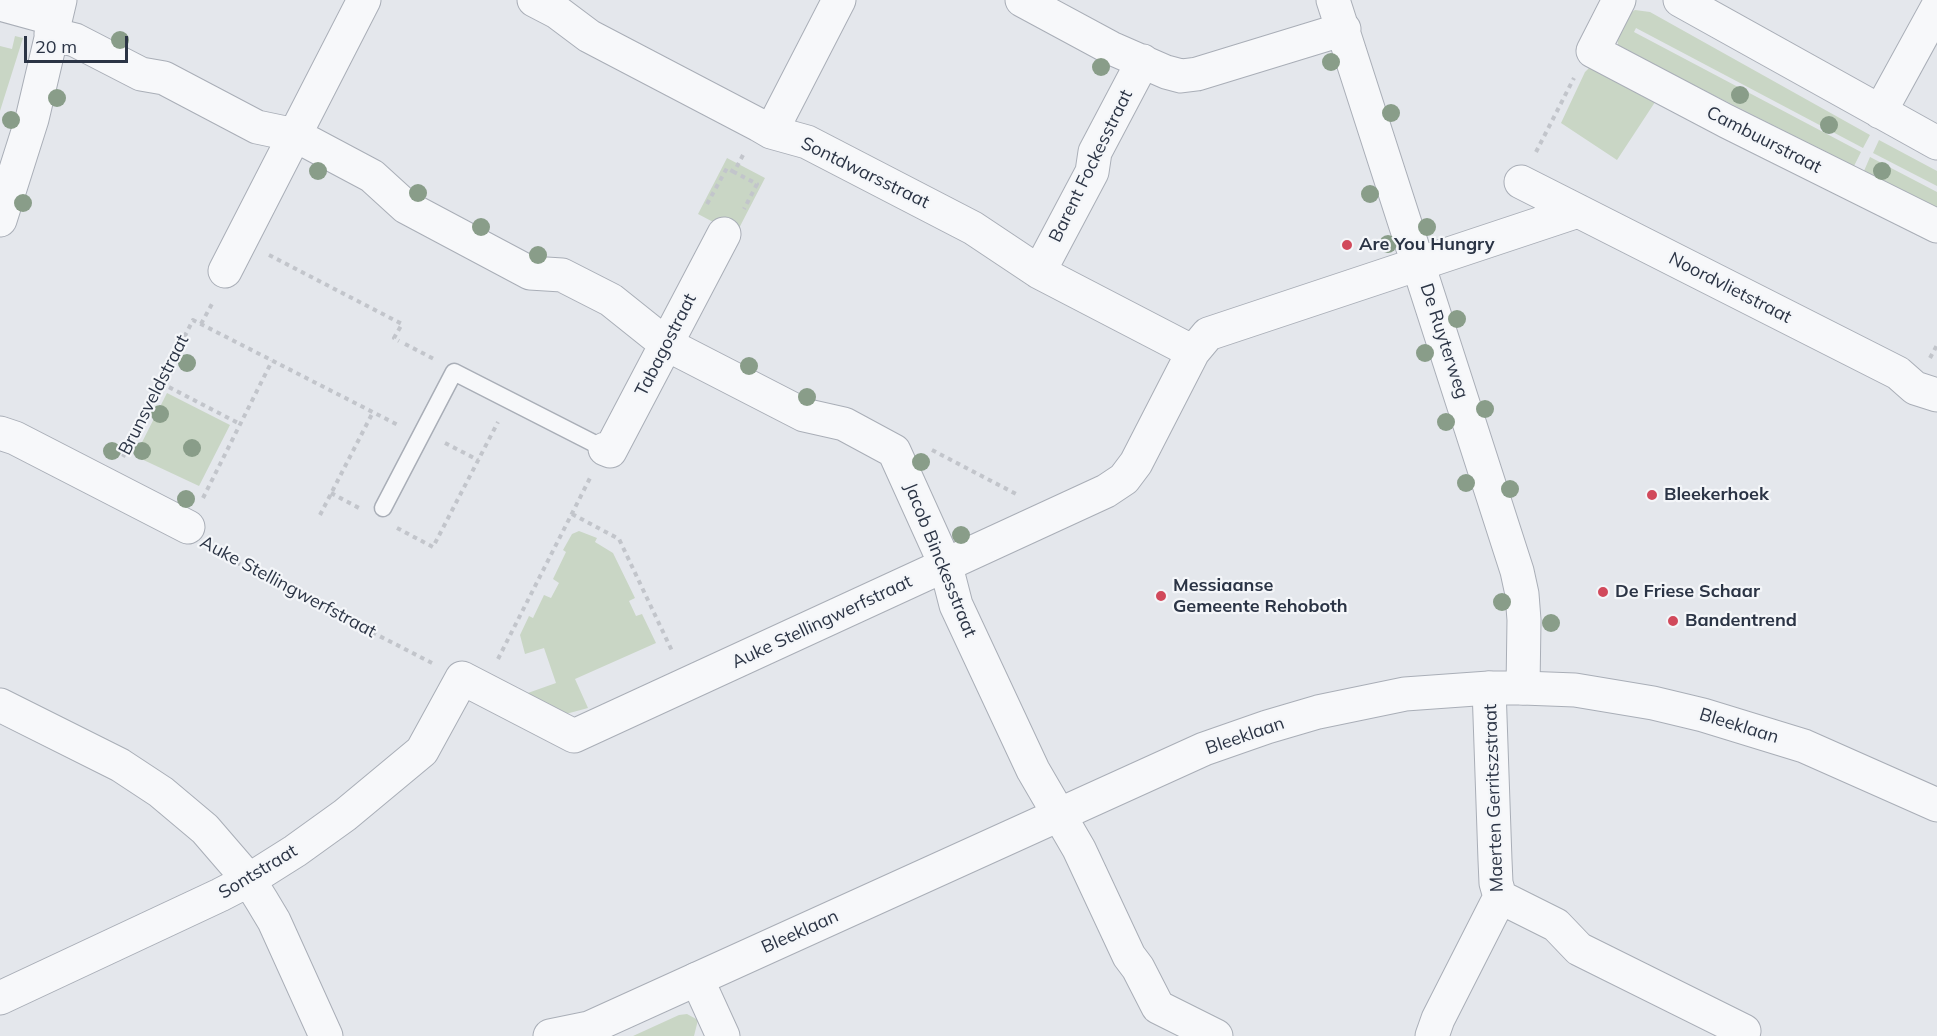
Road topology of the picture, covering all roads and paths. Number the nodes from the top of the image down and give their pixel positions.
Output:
1 (364, 0) edge
2 (534, 0) edge
3 (839, 0) edge
4 (1022, 0) edge
5 (1619, 0) edge
6 (1680, 0) edge
7 (0, 4) edge
8 (1937, 8) edge
9 (1338, 15) edge
10 (56, 18) edge
11 (1593, 51) junction
12 (1143, 61) junction
13 (1880, 112) junction
14 (765, 128) junction
15 (295, 135) junction
16 (1937, 143) edge
17 (734, 172) junction
18 (1521, 182) joint
19 (1578, 211) junction
20 (0, 219) edge
21 (1937, 226) edge
22 (727, 227) junction
23 (263, 252) dead end
24 (1419, 265) junction
25 (225, 271) dead end
26 (1039, 272) junction
27 (399, 341) dead end
28 (666, 344) junction
29 (1193, 352) junction
30 (272, 361) junction
31 (161, 383) junction
32 (1926, 392) edge
33 (510, 400) junction
34 (373, 412) junction
35 (240, 424) junction
36 (0, 433) edge
37 (422, 434) junction
38 (605, 448) junction
39 (894, 451) junction
40 (479, 460) junction
41 (108, 486) junction
42 (331, 493) junction
43 (572, 514) junction
44 (320, 515) dead end
45 (380, 515) junction
46 (1056, 515) junction
47 (188, 527) junction
48 (946, 566) junction
49 (473, 684) junction
50 (687, 684) junction
51 (1489, 688) junction
52 (1523, 688) junction
53 (0, 705) edge
54 (1937, 805) edge
55 (1059, 815) junction
56 (249, 880) junction
57 (1500, 897) junction
58 (697, 979) junction
59 (0, 998) edge
60 (584, 1032) edge
61 (326, 1036) edge
62 (550, 1036) edge
63 (723, 1036) edge
64 (1216, 1036) edge
65 (1432, 1036) edge
66 (1742, 1036) edge

1 - 15 street
2 - 14 street, Sontdwarsstraat
3 - 14 street
4 - 12 street
5 - 11 street
6 - 13 street
7 - 10 street
8 - 13 street
9 - 12 street
9 - 24 street, De Ruyterweg
10 - 15 street
10 - 20 street
11 - 18 path
11 - 21 street, Cambuurstraat
12 - 26 street, Barent Fockesstraat
13 - 16 street
14 - 17 path
14 - 26 street, Sontdwarsstraat
15 - 25 street
15 - 28 street
17 - 22 path
17 - 22 path
18 - 19 street, Noordvlietstraat
19 - 24 street, Auke Stellingwerfstraat
19 - 32 street, Noordvlietstraat
22 - 28 street, Tabagostraat
23 - 27 path
24 - 29 street, Auke Stellingwerfstraat
24 - 52 street, De Ruyterweg
26 - 29 street, Sontdwarsstraat
28 - 38 street, Tabagostraat
28 - 39 street
29 - 46 street, Auke Stellingwerfstraat
30 - 31 path, Brunsveldstraat
30 - 34 path, Brunsveldstraat
30 - 35 path
31 - 35 path
31 - 41 path, Brunsveldstraat
33 - 37 lane
33 - 38 lane
33 - 40 path
34 - 37 path, Brunsveldstraat
34 - 42 path
35 - 47 path
36 - 41 street, Auke Stellingwerfstraat
37 - 40 path, Brunsveldstraat
37 - 45 lane
38 - 43 path
39 - 46 path
39 - 48 street, Jacob Binckesstraat
40 - 45 path
41 - 47 street, Auke Stellingwerfstraat
42 - 44 path
42 - 45 path
43 - 49 path
43 - 50 path
46 - 48 street, Auke Stellingwerfstraat
47 - 49 path, Auke Stellingwerfstraat
48 - 50 street, Auke Stellingwerfstraat
48 - 55 street, Jacob Binckesstraat
49 - 50 street, Auke Stellingwerfstraat
49 - 56 street, Sontstraat
51 - 52 street, Bleeklaan
51 - 55 street, Bleeklaan
51 - 57 street, Maerten Gerritszstraat
52 - 54 street, Bleeklaan
53 - 56 street
55 - 58 street, Bleeklaan
55 - 64 street, Jacob Binckesstraat
56 - 59 street, Sontstraat
56 - 61 street
57 - 65 street, Maerten Gerritszstraat
57 - 66 street
58 - 60 street, Bleeklaan
58 - 63 street
60 - 62 street, Bleeklaan

